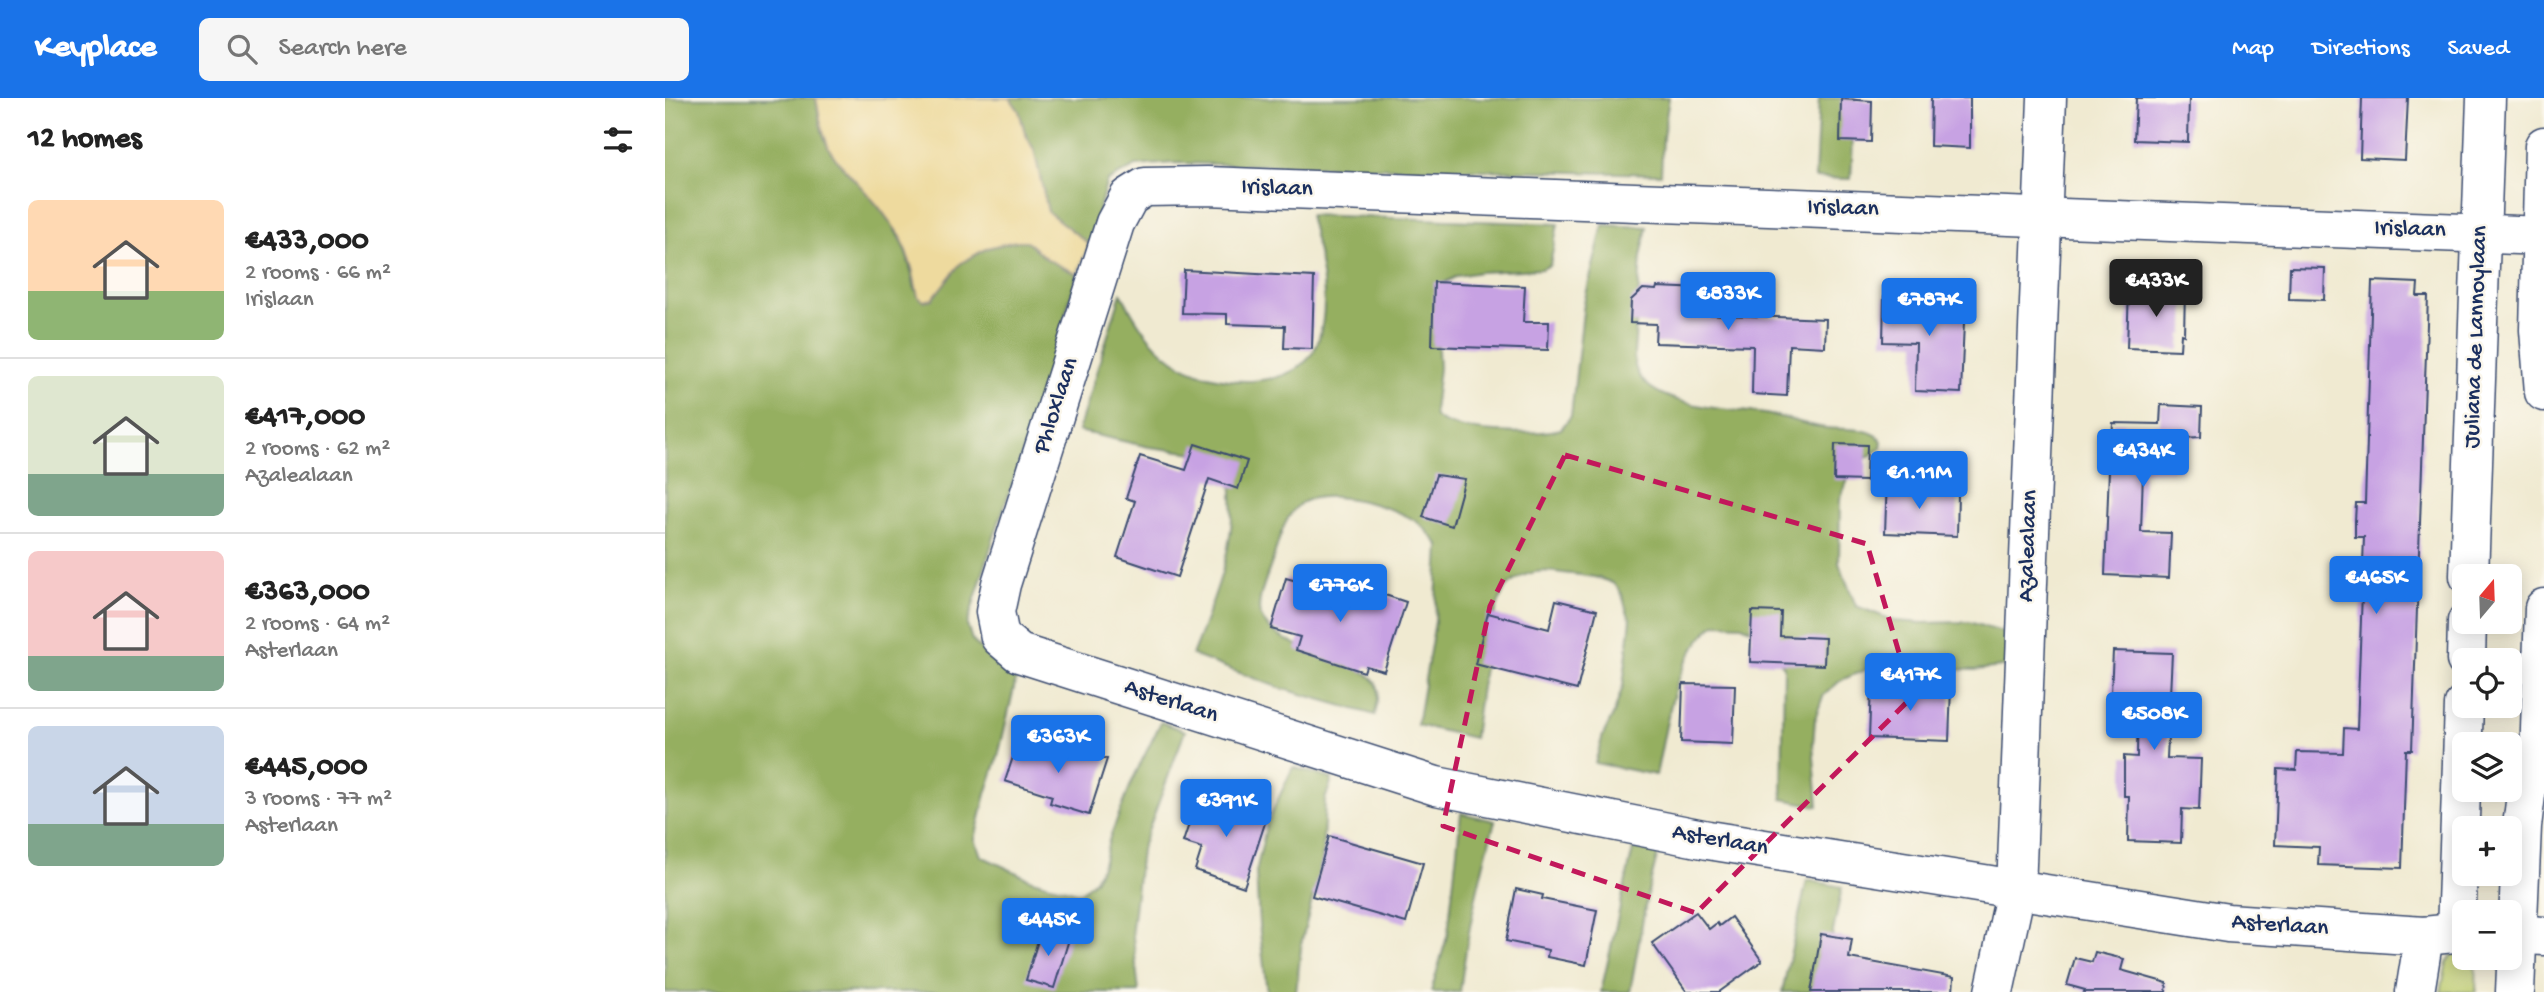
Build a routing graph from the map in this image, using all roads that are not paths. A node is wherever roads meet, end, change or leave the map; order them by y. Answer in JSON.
{"nodes":[{"id":1,"x":2047,"y":98,"type":"edge"},
{"id":2,"x":2486,"y":98,"type":"edge"},
{"id":3,"x":2544,"y":146,"type":"edge"},
{"id":4,"x":1145,"y":187,"type":"joint"},
{"id":5,"x":2042,"y":216,"type":"junction"},
{"id":6,"x":2481,"y":233,"type":"junction"},
{"id":7,"x":2543,"y":236,"type":"edge"},
{"id":8,"x":2544,"y":392,"type":"edge"},
{"id":9,"x":2469,"y":564,"type":"edge"},
{"id":10,"x":2544,"y":608,"type":"edge"},
{"id":11,"x":1000,"y":637,"type":"joint"},
{"id":12,"x":2463,"y":718,"type":"edge"},
{"id":13,"x":2542,"y":767,"type":"edge"},
{"id":14,"x":2016,"y":890,"type":"junction"},
{"id":15,"x":2448,"y":933,"type":"edge"},
{"id":16,"x":2524,"y":935,"type":"edge"},
{"id":17,"x":1994,"y":992,"type":"edge"},
{"id":18,"x":2415,"y":992,"type":"edge"},
{"id":19,"x":2515,"y":992,"type":"edge"}],
"edges":[{"from":1,"to":5,"type":"street","name":"Azalealaan"},
{"from":2,"to":6,"type":"street","name":"Juliana de Lannoylaan"},
{"from":3,"to":7,"type":"street"},
{"from":4,"to":5,"type":"street","name":"Irislaan"},
{"from":4,"to":11,"type":"street","name":"Phloxlaan"},
{"from":5,"to":6,"type":"street","name":"Irislaan"},
{"from":5,"to":14,"type":"street","name":"Azalealaan"},
{"from":6,"to":7,"type":"street","name":"Irislaan"},
{"from":6,"to":9,"type":"street","name":"Juliana de Lannoylaan"},
{"from":7,"to":8,"type":"street"},
{"from":10,"to":13,"type":"street"},
{"from":11,"to":14,"type":"street","name":"Asterlaan"},
{"from":12,"to":15,"type":"street"},
{"from":13,"to":16,"type":"street"},
{"from":14,"to":15,"type":"street","name":"Asterlaan"},
{"from":14,"to":17,"type":"street","name":"Azalealaan"},
{"from":15,"to":18,"type":"street"},
{"from":16,"to":19,"type":"street"}]}
